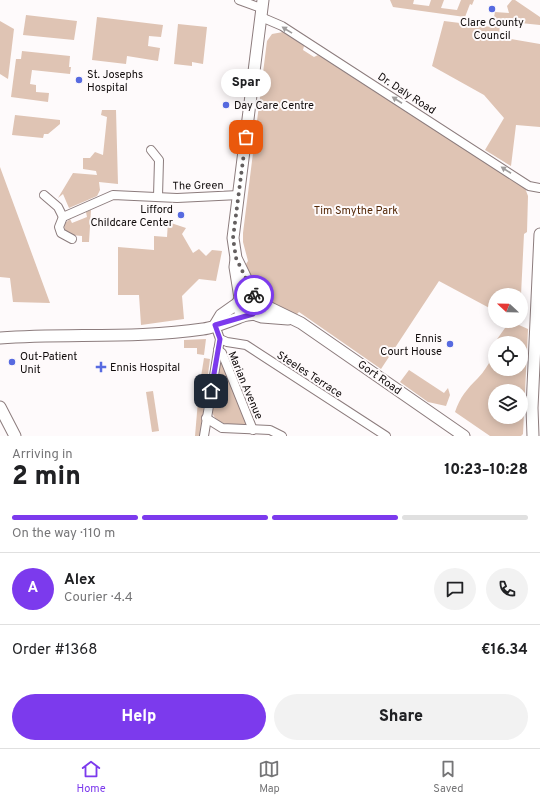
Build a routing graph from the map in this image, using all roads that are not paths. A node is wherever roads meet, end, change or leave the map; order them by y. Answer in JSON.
{"nodes":[{"id":1,"x":239,"y":0,"type":"edge"},
{"id":2,"x":262,"y":9,"type":"edge"},
{"id":3,"x":151,"y":150,"type":"dead end"},
{"id":4,"x":540,"y":188,"type":"edge"},
{"id":5,"x":44,"y":195,"type":"dead end"},
{"id":6,"x":239,"y":195,"type":"junction"},
{"id":7,"x":158,"y":196,"type":"junction"},
{"id":8,"x":63,"y":217,"type":"junction"},
{"id":9,"x":540,"y":234,"type":"edge"},
{"id":10,"x":72,"y":239,"type":"dead end"},
{"id":11,"x":236,"y":258,"type":"junction"},
{"id":12,"x":256,"y":299,"type":"junction"},
{"id":13,"x":239,"y":301,"type":"junction"},
{"id":14,"x":250,"y":315,"type":"junction"},
{"id":15,"x":295,"y":320,"type":"junction"},
{"id":16,"x":215,"y":325,"type":"junction"},
{"id":17,"x":0,"y":331,"type":"edge"},
{"id":18,"x":30,"y":336,"type":"junction"},
{"id":19,"x":0,"y":338,"type":"edge"},
{"id":20,"x":220,"y":339,"type":"junction"},
{"id":21,"x":218,"y":350,"type":"junction"},
{"id":22,"x":0,"y":407,"type":"edge"},
{"id":23,"x":206,"y":418,"type":"junction"},
{"id":24,"x":253,"y":430,"type":"junction"},
{"id":25,"x":532,"y":434,"type":"edge"},
{"id":26,"x":15,"y":436,"type":"edge"},
{"id":27,"x":204,"y":436,"type":"edge"},
{"id":28,"x":282,"y":436,"type":"edge"},
{"id":29,"x":386,"y":436,"type":"edge"},
{"id":30,"x":464,"y":436,"type":"edge"}],
"edges":[{"from":1,"to":2,"type":"street","name":"Dr. Daly Road"},
{"from":4,"to":2,"type":"street","name":"Dr. Daly Road","one_way":true},
{"from":2,"to":6,"type":"main road"},
{"from":3,"to":7,"type":"street","name":"The Green"},
{"from":5,"to":8,"type":"street"},
{"from":6,"to":7,"type":"street","name":"The Green"},
{"from":6,"to":11,"type":"main road"},
{"from":7,"to":8,"type":"street","name":"The Green"},
{"from":8,"to":10,"type":"street"},
{"from":9,"to":25,"type":"main road"},
{"from":11,"to":12,"type":"main road"},
{"from":11,"to":13,"type":"main road"},
{"from":12,"to":13,"type":"main road"},
{"from":12,"to":14,"type":"main road"},
{"from":12,"to":15,"type":"main road","name":"Gort Road"},
{"from":13,"to":14,"type":"main road"},
{"from":13,"to":16,"type":"main road"},
{"from":14,"to":15,"type":"main road","name":"Gort Road"},
{"from":14,"to":16,"type":"main road","name":"Gort Road"},
{"from":15,"to":30,"type":"main road","name":"Gort Road"},
{"from":16,"to":18,"type":"main road","name":"Gort Road"},
{"from":16,"to":20,"type":"street"},
{"from":17,"to":18,"type":"main road"},
{"from":18,"to":19,"type":"main road"},
{"from":20,"to":21,"type":"street"},
{"from":20,"to":29,"type":"street","name":"Steeles Terrace"},
{"from":21,"to":23,"type":"street"},
{"from":21,"to":24,"type":"street","name":"Marian Avenue"},
{"from":22,"to":26,"type":"main road"},
{"from":23,"to":24,"type":"street","name":"Marian Avenue"},
{"from":23,"to":27,"type":"street"},
{"from":24,"to":28,"type":"street","name":"Marian Avenue"}]}
